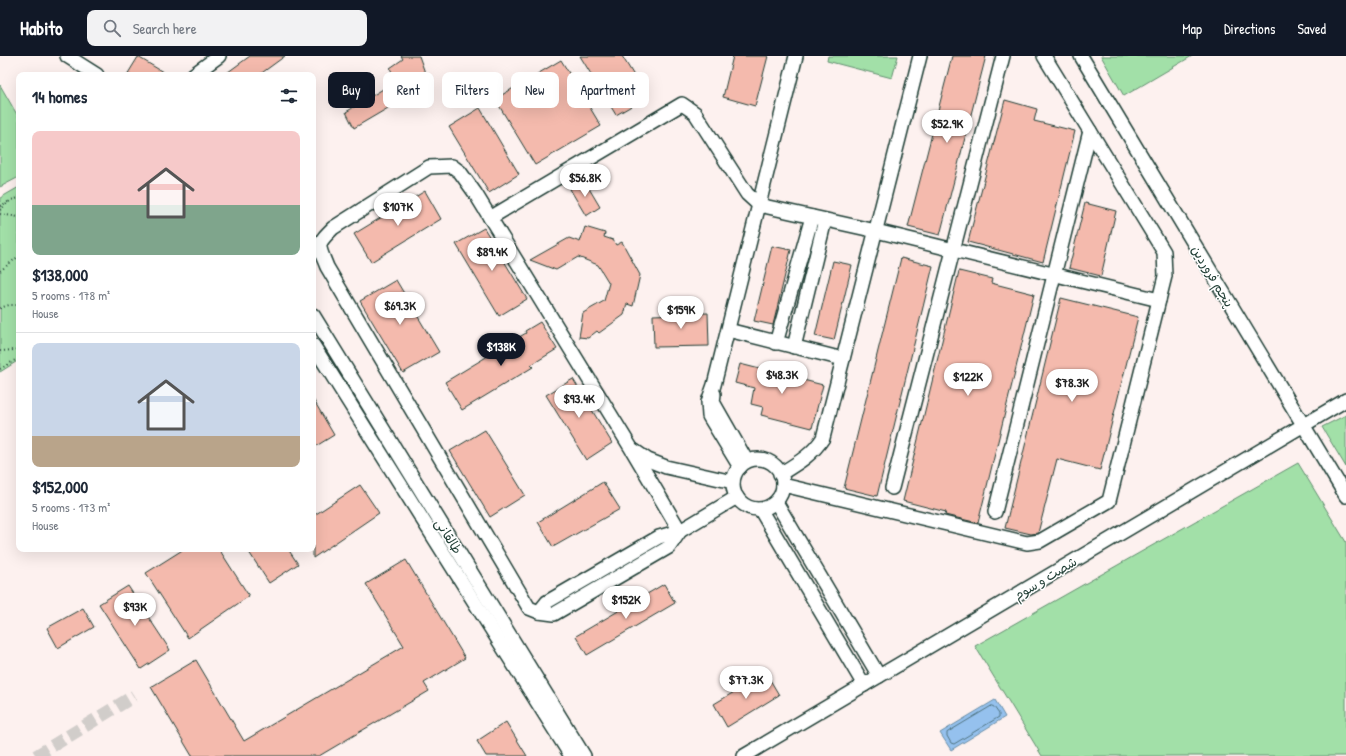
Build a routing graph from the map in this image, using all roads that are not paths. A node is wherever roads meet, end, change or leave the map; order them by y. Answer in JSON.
{"nodes":[{"id":1,"x":67,"y":56,"type":"edge"},
{"id":2,"x":219,"y":56,"type":"edge"},
{"id":3,"x":796,"y":56,"type":"edge"},
{"id":4,"x":920,"y":56,"type":"edge"},
{"id":5,"x":1003,"y":56,"type":"edge"},
{"id":6,"x":1044,"y":56,"type":"edge"},
{"id":7,"x":1081,"y":56,"type":"edge"},
{"id":8,"x":92,"y":72,"type":"edge"},
{"id":9,"x":197,"y":72,"type":"edge"},
{"id":10,"x":1090,"y":131,"type":"junction"},
{"id":11,"x":759,"y":205,"type":"junction"},
{"id":12,"x":812,"y":217,"type":"junction"},
{"id":13,"x":490,"y":218,"type":"junction"},
{"id":14,"x":825,"y":220,"type":"junction"},
{"id":15,"x":876,"y":231,"type":"junction"},
{"id":16,"x":953,"y":250,"type":"junction"},
{"id":17,"x":1054,"y":275,"type":"junction"},
{"id":18,"x":1159,"y":300,"type":"junction"},
{"id":19,"x":316,"y":320,"type":"edge"},
{"id":20,"x":728,"y":330,"type":"junction"},
{"id":21,"x":776,"y":343,"type":"junction"},
{"id":22,"x":794,"y":347,"type":"junction"},
{"id":23,"x":316,"y":350,"type":"edge"},
{"id":24,"x":843,"y":359,"type":"junction"},
{"id":25,"x":1346,"y":400,"type":"edge"},
{"id":26,"x":1303,"y":425,"type":"junction"},
{"id":27,"x":631,"y":448,"type":"junction"},
{"id":28,"x":744,"y":464,"type":"junction"},
{"id":29,"x":782,"y":479,"type":"junction"},
{"id":30,"x":733,"y":482,"type":"junction"},
{"id":31,"x":892,"y":488,"type":"dead end"},
{"id":32,"x":1346,"y":496,"type":"edge"},
{"id":33,"x":737,"y":497,"type":"junction"},
{"id":34,"x":776,"y":502,"type":"junction"},
{"id":35,"x":760,"y":509,"type":"junction"},
{"id":36,"x":995,"y":512,"type":"dead end"},
{"id":37,"x":680,"y":531,"type":"junction"},
{"id":38,"x":879,"y":676,"type":"junction"},
{"id":39,"x":864,"y":685,"type":"junction"},
{"id":40,"x":571,"y":756,"type":"edge"},
{"id":41,"x":584,"y":756,"type":"edge"},
{"id":42,"x":744,"y":756,"type":"edge"}],
"edges":[{"from":1,"to":8,"type":"street"},
{"from":2,"to":9,"type":"street"},
{"from":3,"to":11,"type":"street"},
{"from":4,"to":15,"type":"street"},
{"from":5,"to":16,"type":"street"},
{"from":6,"to":10,"type":"street"},
{"from":7,"to":26,"type":"street","name":"پنجم فروردین"},
{"from":10,"to":17,"type":"street"},
{"from":10,"to":18,"type":"street"},
{"from":11,"to":12,"type":"street"},
{"from":11,"to":13,"type":"street"},
{"from":11,"to":20,"type":"street"},
{"from":12,"to":14,"type":"street"},
{"from":12,"to":21,"type":"street"},
{"from":13,"to":27,"type":"street"},
{"from":13,"to":37,"type":"street"},
{"from":14,"to":15,"type":"street"},
{"from":14,"to":22,"type":"street"},
{"from":15,"to":16,"type":"street"},
{"from":15,"to":24,"type":"street"},
{"from":16,"to":17,"type":"street"},
{"from":16,"to":31,"type":"street"},
{"from":17,"to":18,"type":"street"},
{"from":17,"to":36,"type":"street"},
{"from":18,"to":29,"type":"street"},
{"from":19,"to":41,"type":"street","name":"طالقانی"},
{"from":20,"to":21,"type":"street"},
{"from":20,"to":28,"type":"street"},
{"from":21,"to":22,"type":"street"},
{"from":22,"to":24,"type":"street"},
{"from":23,"to":40,"type":"street","name":"طالقانی"},
{"from":24,"to":29,"type":"street"},
{"from":25,"to":26,"type":"street","name":"شصت و سوم"},
{"from":26,"to":32,"type":"street","name":"پنجم فروردین"},
{"from":26,"to":38,"type":"street","name":"شصت و سوم"},
{"from":27,"to":30,"type":"street"},
{"from":27,"to":37,"type":"street"},
{"from":28,"to":29,"type":"street"},
{"from":28,"to":30,"type":"street"},
{"from":29,"to":34,"type":"street"},
{"from":30,"to":33,"type":"street"},
{"from":33,"to":35,"type":"street"},
{"from":33,"to":37,"type":"street"},
{"from":34,"to":35,"type":"street"},
{"from":34,"to":38,"type":"street"},
{"from":35,"to":39,"type":"street"},
{"from":38,"to":39,"type":"street","name":"شصت و سوم"},
{"from":39,"to":42,"type":"street","name":"شصت و سوم"}]}
